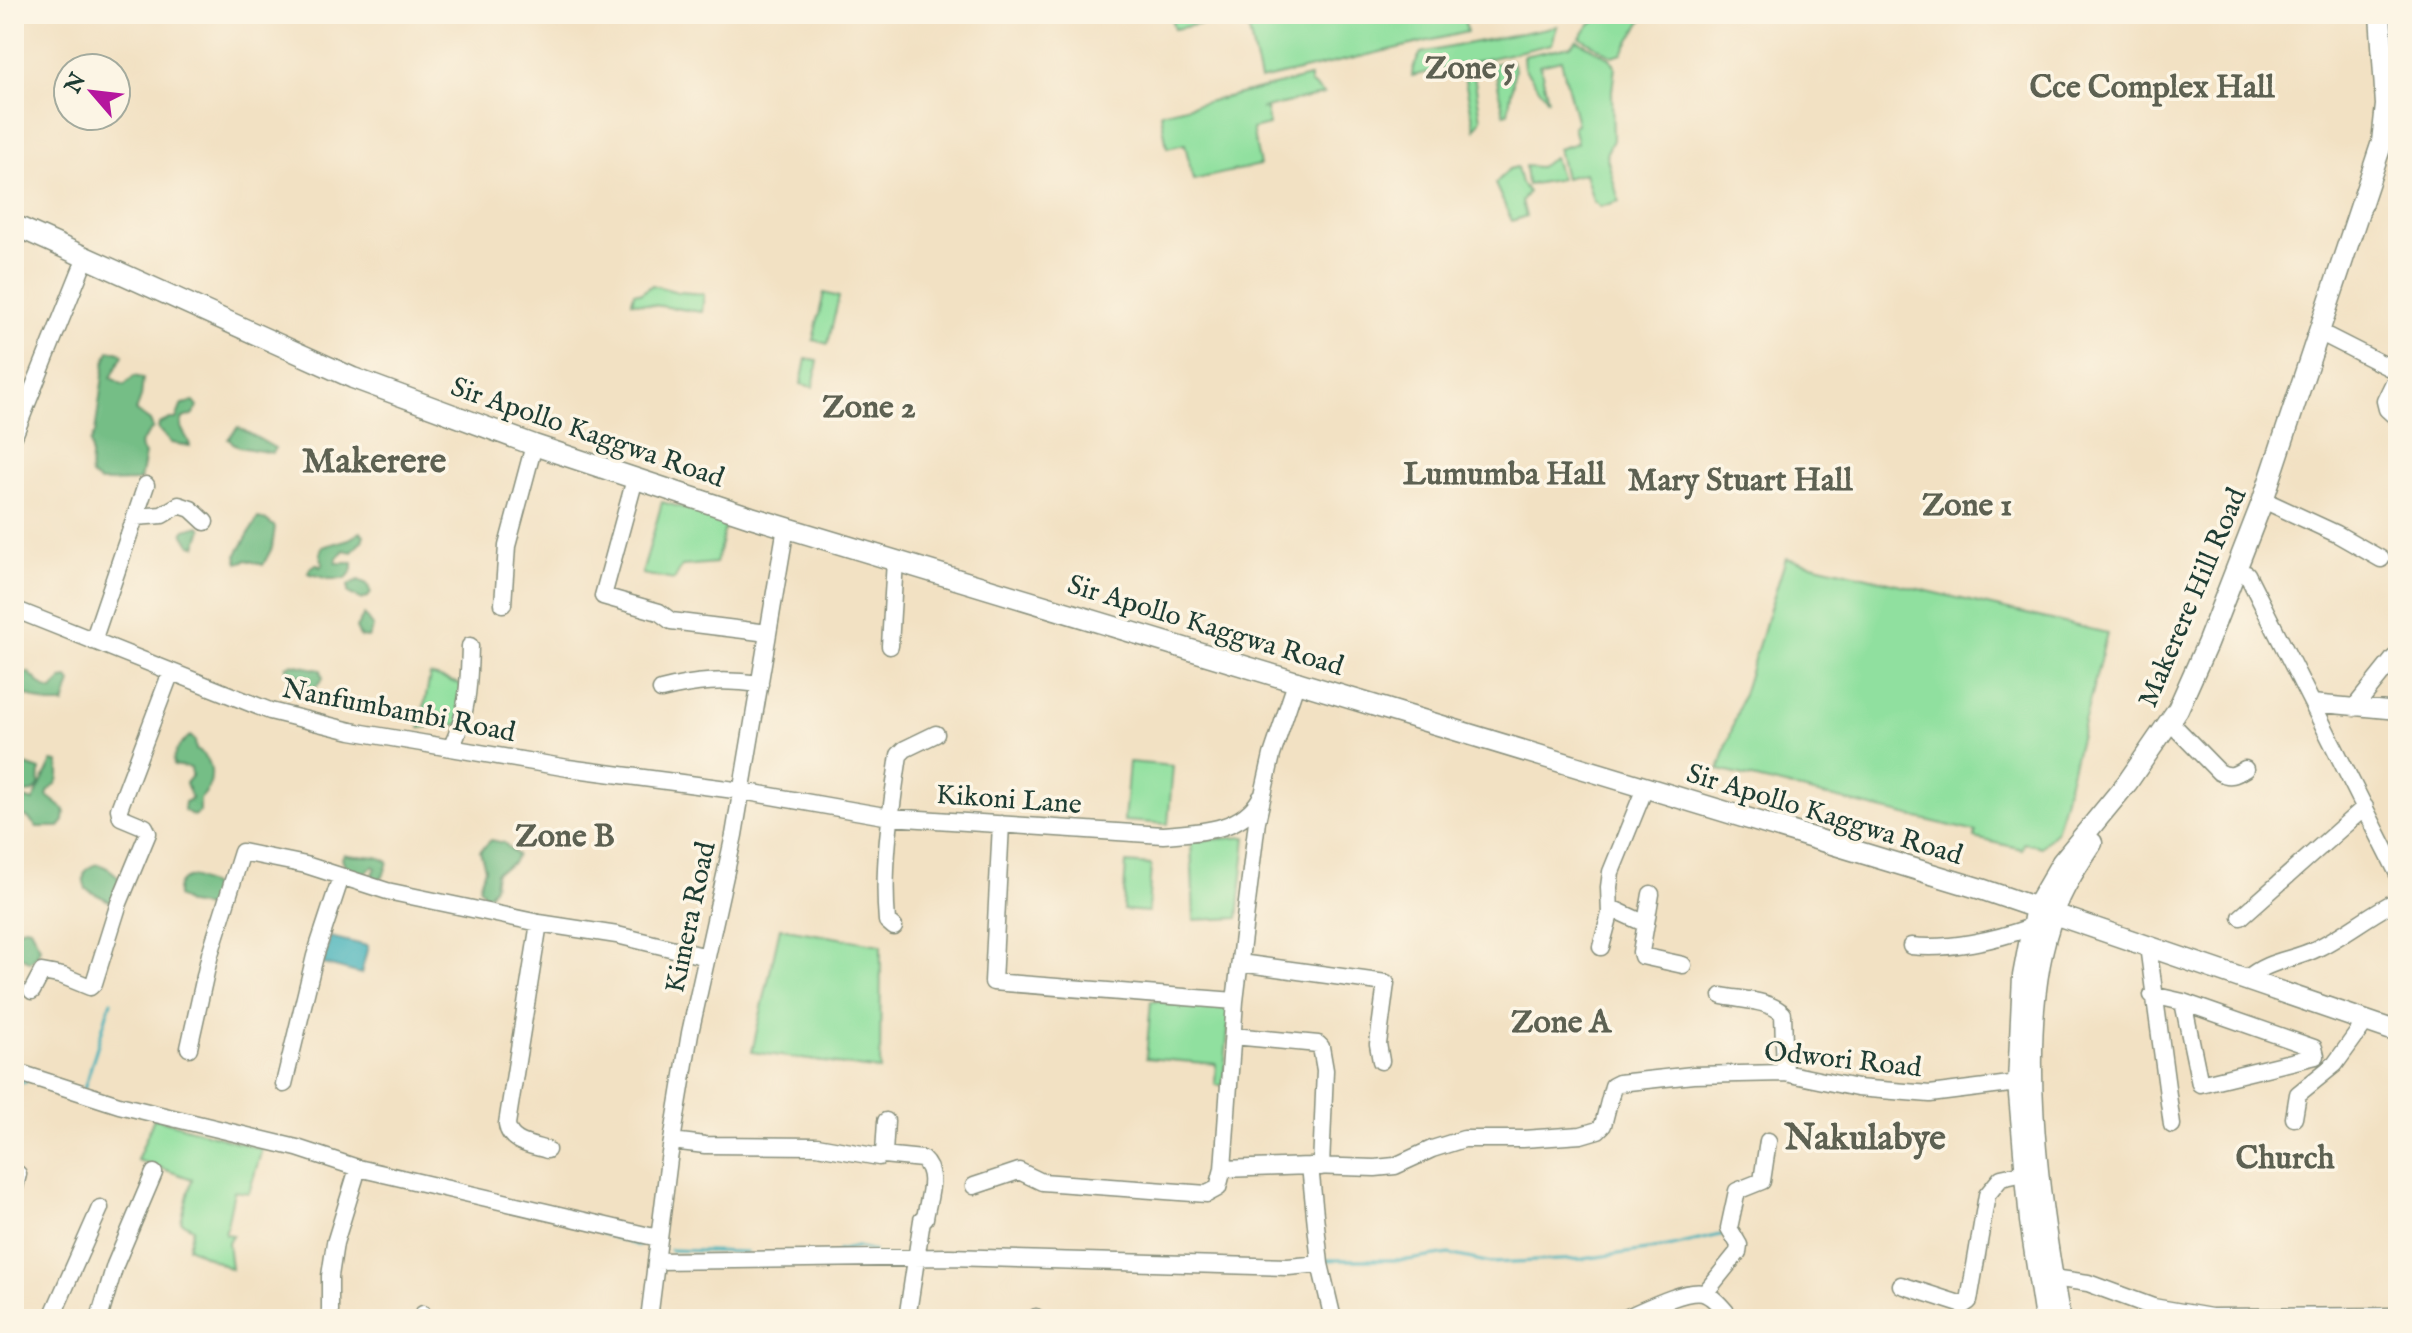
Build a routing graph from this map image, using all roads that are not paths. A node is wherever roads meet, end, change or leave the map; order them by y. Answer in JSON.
{"nodes":[{"id":1,"x":2380,"y":14,"type":"edge"},
{"id":2,"x":2389,"y":14,"type":"edge"},
{"id":3,"x":2391,"y":135,"type":"edge"},
{"id":4,"x":16,"y":229,"type":"edge"},
{"id":5,"x":86,"y":257,"type":"junction"},
{"id":6,"x":2327,"y":336,"type":"junction"},
{"id":7,"x":2398,"y":419,"type":"edge"},
{"id":8,"x":14,"y":436,"type":"edge"},
{"id":9,"x":534,"y":445,"type":"junction"},
{"id":10,"x":635,"y":479,"type":"junction"},
{"id":11,"x":146,"y":485,"type":"dead end"},
{"id":12,"x":2272,"y":504,"type":"junction"},
{"id":13,"x":135,"y":517,"type":"junction"},
{"id":14,"x":205,"y":522,"type":"dead end"},
{"id":15,"x":786,"y":527,"type":"junction"},
{"id":16,"x":2381,"y":559,"type":"dead end"},
{"id":17,"x":895,"y":560,"type":"junction"},
{"id":18,"x":2247,"y":574,"type":"junction"},
{"id":19,"x":503,"y":604,"type":"dead end"},
{"id":20,"x":14,"y":609,"type":"edge"},
{"id":21,"x":768,"y":633,"type":"junction"},
{"id":22,"x":93,"y":641,"type":"junction"},
{"id":23,"x":470,"y":646,"type":"dead end"},
{"id":24,"x":890,"y":646,"type":"dead end"},
{"id":25,"x":2394,"y":658,"type":"dead end"},
{"id":26,"x":171,"y":672,"type":"junction"},
{"id":27,"x":1297,"y":680,"type":"junction"},
{"id":28,"x":760,"y":684,"type":"junction"},
{"id":29,"x":661,"y":690,"type":"dead end"},
{"id":30,"x":2312,"y":703,"type":"junction"},
{"id":31,"x":2354,"y":708,"type":"junction"},
{"id":32,"x":2398,"y":711,"type":"edge"},
{"id":33,"x":2176,"y":728,"type":"junction"},
{"id":34,"x":936,"y":734,"type":"dead end"},
{"id":35,"x":451,"y":748,"type":"junction"},
{"id":36,"x":2245,"y":769,"type":"dead end"},
{"id":37,"x":1645,"y":788,"type":"junction"},
{"id":38,"x":742,"y":791,"type":"junction"},
{"id":39,"x":1261,"y":797,"type":"junction"},
{"id":40,"x":2365,"y":807,"type":"junction"},
{"id":41,"x":890,"y":817,"type":"junction"},
{"id":42,"x":1001,"y":824,"type":"junction"},
{"id":43,"x":2398,"y":874,"type":"edge"},
{"id":44,"x":341,"y":877,"type":"junction"},
{"id":45,"x":1651,"y":894,"type":"dead end"},
{"id":46,"x":2398,"y":900,"type":"edge"},
{"id":47,"x":1611,"y":908,"type":"junction"},
{"id":48,"x":2040,"y":916,"type":"junction"},
{"id":49,"x":2241,"y":917,"type":"dead end"},
{"id":50,"x":539,"y":923,"type":"junction"},
{"id":51,"x":1646,"y":924,"type":"junction"},
{"id":52,"x":894,"y":927,"type":"dead end"},
{"id":53,"x":1911,"y":946,"type":"dead end"},
{"id":54,"x":2148,"y":946,"type":"junction"},
{"id":55,"x":1601,"y":947,"type":"dead end"},
{"id":56,"x":707,"y":957,"type":"junction"},
{"id":57,"x":1240,"y":963,"type":"junction"},
{"id":58,"x":1683,"y":965,"type":"dead end"},
{"id":59,"x":2245,"y":980,"type":"junction"},
{"id":60,"x":32,"y":991,"type":"dead end"},
{"id":61,"x":2152,"y":995,"type":"junction"},
{"id":62,"x":1722,"y":996,"type":"dead end"},
{"id":63,"x":1235,"y":1001,"type":"junction"},
{"id":64,"x":2183,"y":1002,"type":"junction"},
{"id":65,"x":2366,"y":1021,"type":"junction"},
{"id":66,"x":2398,"y":1032,"type":"edge"},
{"id":67,"x":1233,"y":1036,"type":"junction"},
{"id":68,"x":189,"y":1048,"type":"dead end"},
{"id":69,"x":1381,"y":1061,"type":"dead end"},
{"id":70,"x":14,"y":1071,"type":"edge"},
{"id":71,"x":1785,"y":1073,"type":"junction"},
{"id":72,"x":2018,"y":1083,"type":"junction"},
{"id":73,"x":284,"y":1084,"type":"dead end"},
{"id":74,"x":2294,"y":1118,"type":"dead end"},
{"id":75,"x":886,"y":1121,"type":"dead end"},
{"id":76,"x":2172,"y":1125,"type":"dead end"},
{"id":77,"x":672,"y":1141,"type":"junction"},
{"id":78,"x":1768,"y":1141,"type":"dead end"},
{"id":79,"x":547,"y":1150,"type":"dead end"},
{"id":80,"x":883,"y":1155,"type":"junction"},
{"id":81,"x":1316,"y":1166,"type":"junction"},
{"id":82,"x":1223,"y":1169,"type":"junction"},
{"id":83,"x":154,"y":1173,"type":"dead end"},
{"id":84,"x":2024,"y":1173,"type":"junction"},
{"id":85,"x":18,"y":1174,"type":"dead end"},
{"id":86,"x":355,"y":1178,"type":"dead end"},
{"id":87,"x":974,"y":1186,"type":"dead end"},
{"id":88,"x":14,"y":1191,"type":"edge"},
{"id":89,"x":100,"y":1208,"type":"dead end"},
{"id":90,"x":658,"y":1238,"type":"junction"},
{"id":91,"x":917,"y":1259,"type":"junction"},
{"id":92,"x":656,"y":1261,"type":"junction"},
{"id":93,"x":1320,"y":1264,"type":"junction"},
{"id":94,"x":2053,"y":1278,"type":"junction"},
{"id":95,"x":1901,"y":1285,"type":"dead end"},
{"id":96,"x":1708,"y":1295,"type":"junction"},
{"id":97,"x":2398,"y":1316,"type":"edge"},
{"id":98,"x":2296,"y":1318,"type":"edge"},
{"id":99,"x":51,"y":1319,"type":"edge"},
{"id":100,"x":99,"y":1319,"type":"edge"},
{"id":101,"x":330,"y":1319,"type":"edge"},
{"id":102,"x":649,"y":1319,"type":"edge"},
{"id":103,"x":907,"y":1319,"type":"edge"},
{"id":104,"x":1333,"y":1319,"type":"edge"},
{"id":105,"x":1623,"y":1319,"type":"edge"},
{"id":106,"x":1732,"y":1319,"type":"edge"},
{"id":107,"x":2045,"y":1319,"type":"edge"},
{"id":108,"x":2060,"y":1319,"type":"edge"}],
"edges":[{"from":1,"to":3,"type":"main road","name":"Makerere Hill Road"},
{"from":2,"to":3,"type":"main road","name":"Makerere Hill Road"},
{"from":3,"to":6,"type":"main road","name":"Makerere Hill Road"},
{"from":3,"to":48,"type":"main road","name":"Makerere Hill Road"},
{"from":4,"to":5,"type":"main road","name":"Sir Apollo Kaggwa Road"},
{"from":5,"to":8,"type":"street"},
{"from":5,"to":9,"type":"main road","name":"Sir Apollo Kaggwa Road"},
{"from":6,"to":7,"type":"street"},
{"from":6,"to":12,"type":"main road","name":"Makerere Hill Road"},
{"from":9,"to":10,"type":"main road","name":"Sir Apollo Kaggwa Road"},
{"from":9,"to":19,"type":"street"},
{"from":10,"to":15,"type":"main road","name":"Sir Apollo Kaggwa Road"},
{"from":10,"to":21,"type":"street"},
{"from":11,"to":13,"type":"street"},
{"from":12,"to":16,"type":"street"},
{"from":12,"to":18,"type":"main road","name":"Makerere Hill Road"},
{"from":13,"to":14,"type":"street"},
{"from":13,"to":22,"type":"street"},
{"from":15,"to":17,"type":"main road","name":"Sir Apollo Kaggwa Road"},
{"from":15,"to":21,"type":"street","name":"Kimera Road"},
{"from":17,"to":24,"type":"street"},
{"from":17,"to":27,"type":"main road","name":"Sir Apollo Kaggwa Road"},
{"from":18,"to":30,"type":"street"},
{"from":18,"to":33,"type":"main road","name":"Makerere Hill Road"},
{"from":20,"to":22,"type":"street","name":"Nanfumbambi Road"},
{"from":21,"to":28,"type":"street","name":"Kimera Road"},
{"from":22,"to":26,"type":"street","name":"Nanfumbambi Road"},
{"from":23,"to":35,"type":"street"},
{"from":25,"to":31,"type":"street"},
{"from":26,"to":35,"type":"street","name":"Nanfumbambi Road"},
{"from":26,"to":60,"type":"street"},
{"from":27,"to":37,"type":"main road","name":"Sir Apollo Kaggwa Road"},
{"from":27,"to":39,"type":"street"},
{"from":28,"to":29,"type":"street"},
{"from":28,"to":38,"type":"street","name":"Kimera Road"},
{"from":30,"to":31,"type":"street"},
{"from":30,"to":40,"type":"street"},
{"from":31,"to":32,"type":"street"},
{"from":33,"to":36,"type":"street"},
{"from":33,"to":48,"type":"main road","name":"Makerere Hill Road"},
{"from":34,"to":41,"type":"street"},
{"from":35,"to":38,"type":"street","name":"Nanfumbambi Road"},
{"from":37,"to":47,"type":"street"},
{"from":37,"to":48,"type":"main road","name":"Sir Apollo Kaggwa Road"},
{"from":38,"to":41,"type":"street","name":"Kikoni Lane"},
{"from":38,"to":56,"type":"street","name":"Kimera Road"},
{"from":39,"to":42,"type":"street","name":"Kikoni Lane"},
{"from":39,"to":57,"type":"street"},
{"from":40,"to":43,"type":"street"},
{"from":40,"to":49,"type":"street"},
{"from":41,"to":42,"type":"street","name":"Kikoni Lane"},
{"from":41,"to":52,"type":"street"},
{"from":42,"to":63,"type":"street"},
{"from":44,"to":50,"type":"street"},
{"from":44,"to":68,"type":"street"},
{"from":44,"to":73,"type":"street"},
{"from":45,"to":51,"type":"street"},
{"from":46,"to":59,"type":"street"},
{"from":47,"to":51,"type":"street"},
{"from":47,"to":55,"type":"street"},
{"from":48,"to":53,"type":"street"},
{"from":48,"to":54,"type":"main road","name":"Sir Apollo Kaggwa Road"},
{"from":48,"to":72,"type":"main road","name":"Makerere Hill Road"},
{"from":48,"to":94,"type":"main road","name":"Makerere Hill Road"},
{"from":50,"to":56,"type":"street"},
{"from":50,"to":79,"type":"street"},
{"from":51,"to":58,"type":"street"},
{"from":54,"to":59,"type":"main road","name":"Sir Apollo Kaggwa Road"},
{"from":54,"to":61,"type":"street"},
{"from":56,"to":77,"type":"street","name":"Kimera Road"},
{"from":57,"to":63,"type":"street"},
{"from":57,"to":69,"type":"street"},
{"from":59,"to":65,"type":"main road","name":"Sir Apollo Kaggwa Road"},
{"from":61,"to":64,"type":"street"},
{"from":61,"to":76,"type":"street"},
{"from":62,"to":71,"type":"street"},
{"from":63,"to":67,"type":"street"},
{"from":64,"to":64,"type":"street"},
{"from":65,"to":66,"type":"main road","name":"Sir Apollo Kaggwa Road"},
{"from":65,"to":74,"type":"street"},
{"from":67,"to":81,"type":"street"},
{"from":67,"to":82,"type":"street"},
{"from":70,"to":90,"type":"street"},
{"from":71,"to":72,"type":"street","name":"Odwori Road"},
{"from":71,"to":81,"type":"street","name":"Odwori Road"},
{"from":72,"to":84,"type":"main road","name":"Makerere Hill Road"},
{"from":75,"to":80,"type":"street"},
{"from":77,"to":80,"type":"street"},
{"from":77,"to":90,"type":"street","name":"Kimera Road"},
{"from":78,"to":96,"type":"street"},
{"from":80,"to":91,"type":"street"},
{"from":81,"to":82,"type":"street","name":"Odwori Road"},
{"from":81,"to":93,"type":"street"},
{"from":82,"to":87,"type":"street"},
{"from":83,"to":100,"type":"street"},
{"from":84,"to":95,"type":"street"},
{"from":84,"to":107,"type":"main road","name":"Makerere Hill Road"},
{"from":85,"to":88,"type":"street"},
{"from":86,"to":101,"type":"street"},
{"from":89,"to":99,"type":"street"},
{"from":90,"to":92,"type":"street","name":"Kimera Road"},
{"from":91,"to":92,"type":"street"},
{"from":91,"to":93,"type":"street"},
{"from":91,"to":103,"type":"street"},
{"from":92,"to":102,"type":"street","name":"Kimera Road"},
{"from":93,"to":104,"type":"street"},
{"from":94,"to":98,"type":"street"},
{"from":94,"to":108,"type":"main road","name":"Makerere Hill Road"},
{"from":96,"to":105,"type":"street"},
{"from":96,"to":106,"type":"street"},
{"from":97,"to":98,"type":"street"}]}
